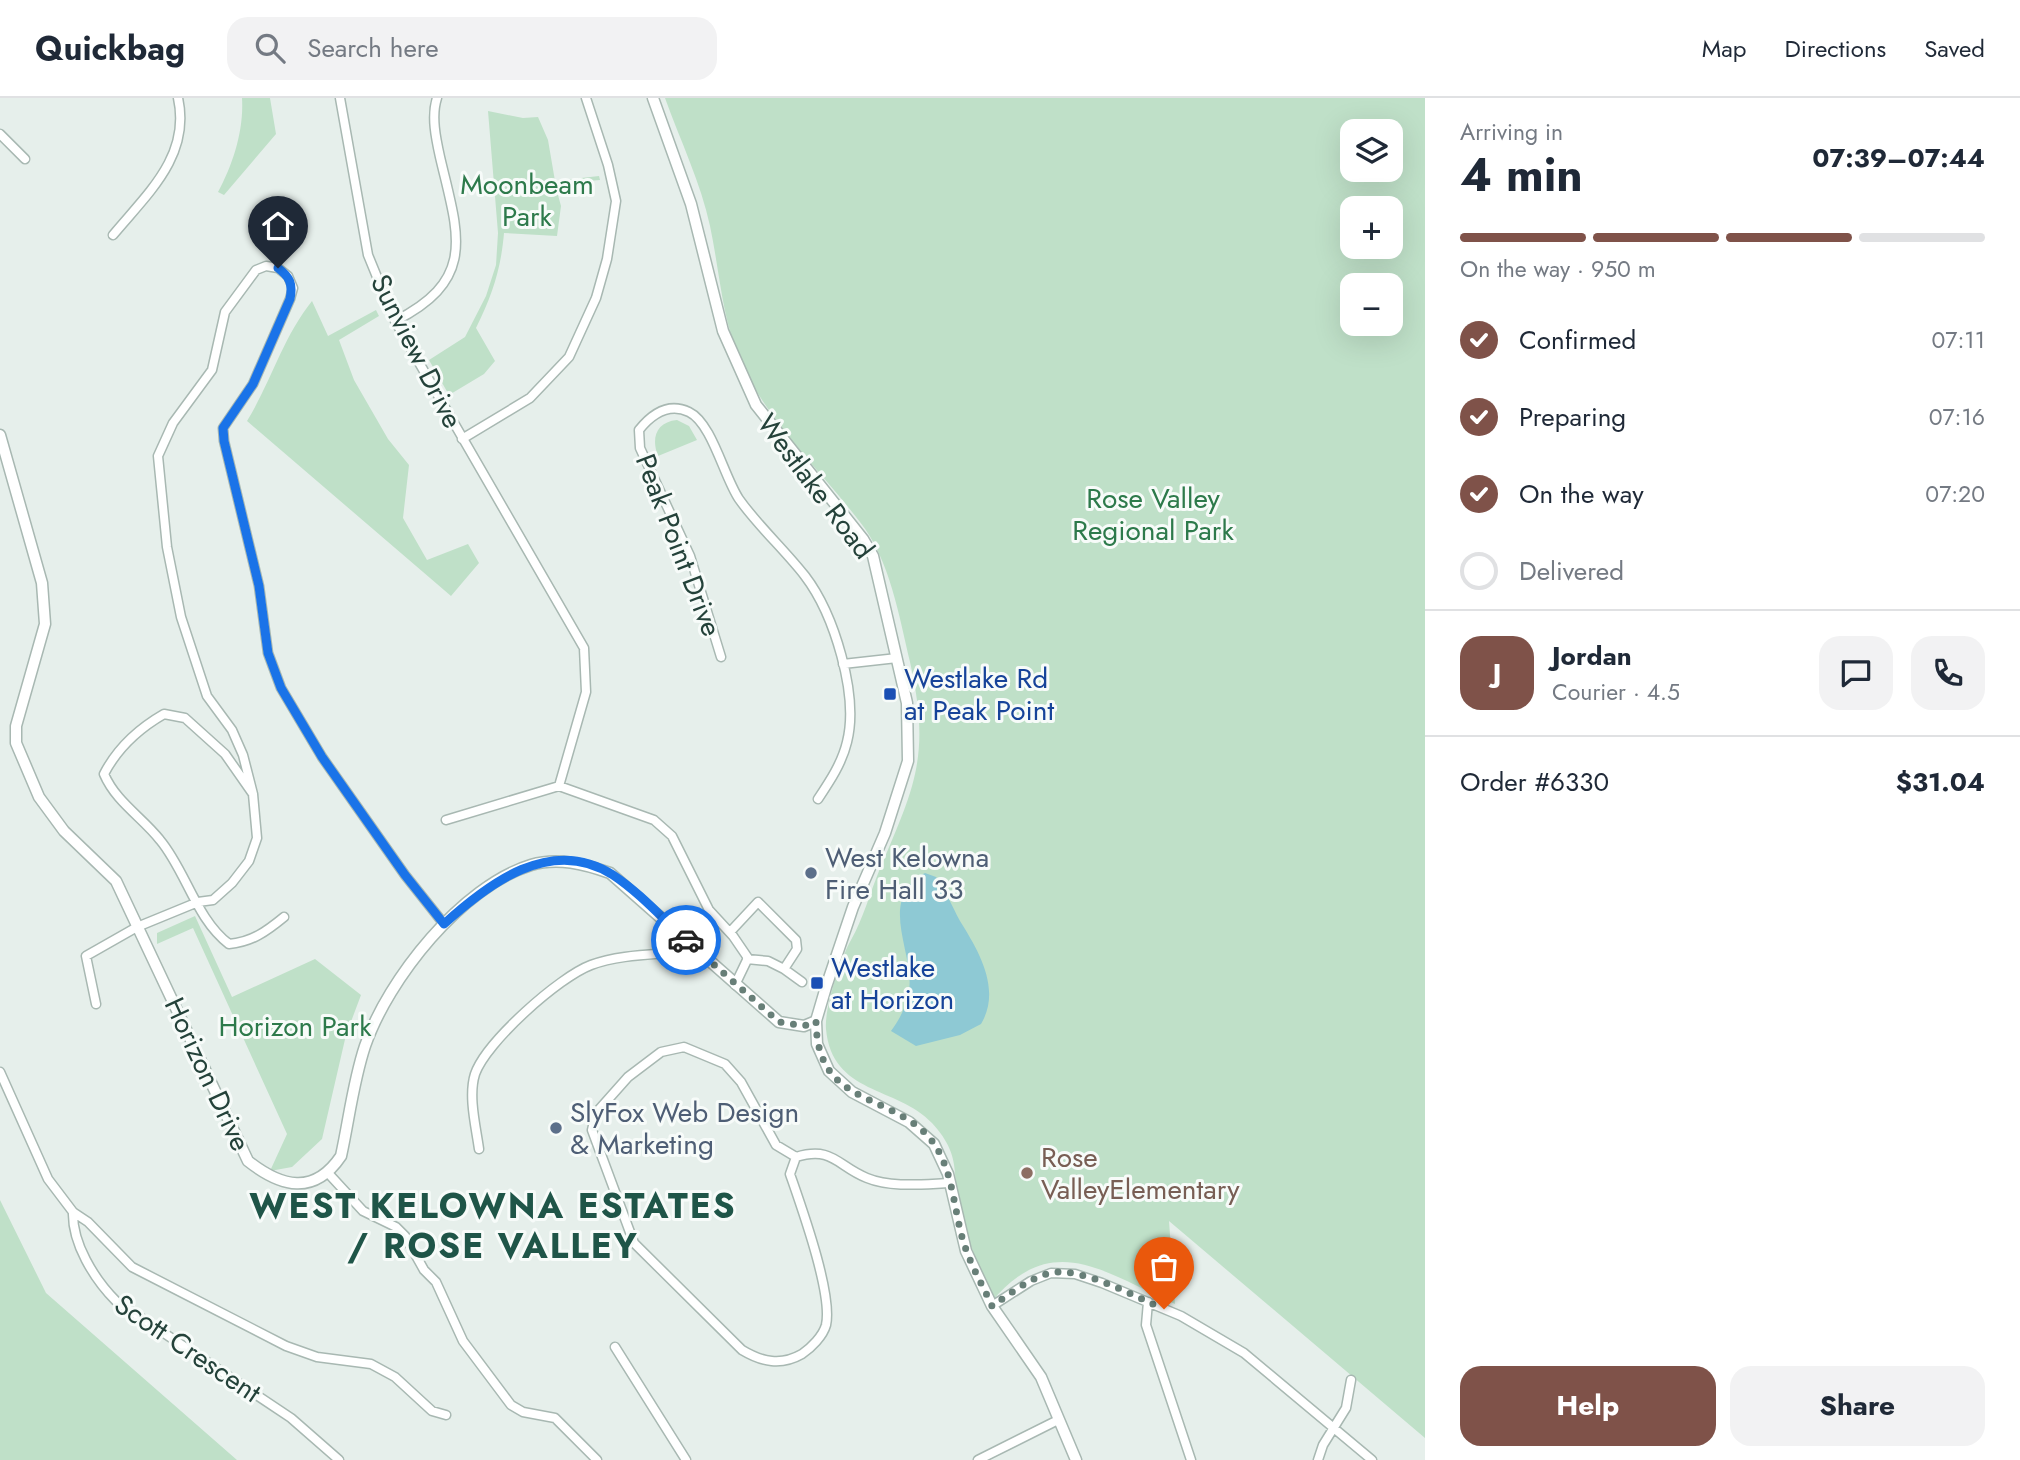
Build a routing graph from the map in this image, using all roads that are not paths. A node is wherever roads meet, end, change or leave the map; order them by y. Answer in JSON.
{"nodes":[{"id":1,"x":178,"y":98,"type":"edge"},
{"id":2,"x":340,"y":98,"type":"edge"},
{"id":3,"x":437,"y":98,"type":"edge"},
{"id":4,"x":586,"y":98,"type":"edge"},
{"id":5,"x":653,"y":98,"type":"edge"},
{"id":6,"x":0,"y":134,"type":"edge"},
{"id":7,"x":25,"y":159,"type":"dead end"},
{"id":8,"x":113,"y":235,"type":"dead end"},
{"id":9,"x":395,"y":321,"type":"junction"},
{"id":10,"x":0,"y":435,"type":"edge"},
{"id":11,"x":463,"y":439,"type":"junction"},
{"id":12,"x":722,"y":657,"type":"dead end"},
{"id":13,"x":897,"y":658,"type":"junction"},
{"id":14,"x":843,"y":664,"type":"junction"},
{"id":15,"x":559,"y":786,"type":"junction"},
{"id":16,"x":254,"y":793,"type":"junction"},
{"id":17,"x":818,"y":799,"type":"dead end"},
{"id":18,"x":446,"y":820,"type":"dead end"},
{"id":19,"x":198,"y":902,"type":"junction"},
{"id":20,"x":284,"y":917,"type":"dead end"},
{"id":21,"x":444,"y":924,"type":"junction"},
{"id":22,"x":137,"y":927,"type":"junction"},
{"id":23,"x":730,"y":932,"type":"junction"},
{"id":24,"x":697,"y":950,"type":"junction"},
{"id":25,"x":747,"y":959,"type":"junction"},
{"id":26,"x":784,"y":969,"type":"junction"},
{"id":27,"x":802,"y":982,"type":"dead end"},
{"id":28,"x":735,"y":985,"type":"junction"},
{"id":29,"x":96,"y":1004,"type":"dead end"},
{"id":30,"x":816,"y":1021,"type":"junction"},
{"id":31,"x":0,"y":1072,"type":"edge"},
{"id":32,"x":479,"y":1149,"type":"dead end"},
{"id":33,"x":796,"y":1157,"type":"junction"},
{"id":34,"x":328,"y":1173,"type":"junction"},
{"id":35,"x":950,"y":1183,"type":"junction"},
{"id":36,"x":73,"y":1212,"type":"junction"},
{"id":37,"x":1147,"y":1302,"type":"junction"},
{"id":38,"x":992,"y":1306,"type":"junction"},
{"id":39,"x":615,"y":1347,"type":"dead end"},
{"id":40,"x":1351,"y":1380,"type":"dead end"},
{"id":41,"x":446,"y":1415,"type":"dead end"},
{"id":42,"x":1058,"y":1420,"type":"junction"},
{"id":43,"x":1334,"y":1429,"type":"junction"},
{"id":44,"x":339,"y":1460,"type":"edge"},
{"id":45,"x":597,"y":1460,"type":"edge"},
{"id":46,"x":686,"y":1460,"type":"edge"},
{"id":47,"x":978,"y":1460,"type":"edge"},
{"id":48,"x":1076,"y":1460,"type":"edge"},
{"id":49,"x":1191,"y":1460,"type":"edge"},
{"id":50,"x":1318,"y":1460,"type":"edge"},
{"id":51,"x":1372,"y":1460,"type":"edge"}],
"edges":[{"from":1,"to":8,"type":"street"},
{"from":2,"to":9,"type":"street","name":"Sunview Drive"},
{"from":3,"to":9,"type":"street"},
{"from":4,"to":11,"type":"street","name":"Sunview Drive"},
{"from":5,"to":13,"type":"street","name":"Westlake Road"},
{"from":6,"to":7,"type":"street"},
{"from":9,"to":11,"type":"street","name":"Sunview Drive"},
{"from":10,"to":22,"type":"street","name":"Horizon Drive"},
{"from":11,"to":15,"type":"street","name":"Sunview Drive"},
{"from":12,"to":14,"type":"street","name":"Peak Point Drive"},
{"from":13,"to":14,"type":"street"},
{"from":13,"to":30,"type":"street","name":"Westlake Road"},
{"from":14,"to":17,"type":"street","name":"Peak Point Drive"},
{"from":15,"to":18,"type":"street"},
{"from":15,"to":23,"type":"street"},
{"from":16,"to":19,"type":"street"},
{"from":16,"to":19,"type":"street"},
{"from":16,"to":21,"type":"street"},
{"from":19,"to":20,"type":"street"},
{"from":19,"to":22,"type":"street"},
{"from":21,"to":24,"type":"street"},
{"from":21,"to":34,"type":"street"},
{"from":22,"to":29,"type":"street"},
{"from":22,"to":34,"type":"street","name":"Horizon Drive"},
{"from":23,"to":25,"type":"street"},
{"from":23,"to":26,"type":"street"},
{"from":24,"to":28,"type":"street"},
{"from":24,"to":32,"type":"street"},
{"from":25,"to":26,"type":"street"},
{"from":25,"to":28,"type":"street"},
{"from":26,"to":27,"type":"street"},
{"from":28,"to":30,"type":"street"},
{"from":30,"to":35,"type":"street","name":"Westlake Road"},
{"from":31,"to":36,"type":"street"},
{"from":33,"to":33,"type":"street"},
{"from":33,"to":35,"type":"street"},
{"from":34,"to":45,"type":"street"},
{"from":35,"to":38,"type":"street","name":"Westlake Road"},
{"from":36,"to":41,"type":"street"},
{"from":36,"to":44,"type":"street","name":"Scott Crescent"},
{"from":37,"to":38,"type":"street"},
{"from":37,"to":43,"type":"street"},
{"from":37,"to":49,"type":"street"},
{"from":38,"to":42,"type":"street","name":"Westlake Road"},
{"from":39,"to":46,"type":"street"},
{"from":40,"to":43,"type":"street"},
{"from":42,"to":47,"type":"street"},
{"from":42,"to":48,"type":"street","name":"Westlake Road"},
{"from":43,"to":50,"type":"street"},
{"from":43,"to":51,"type":"street"}]}
